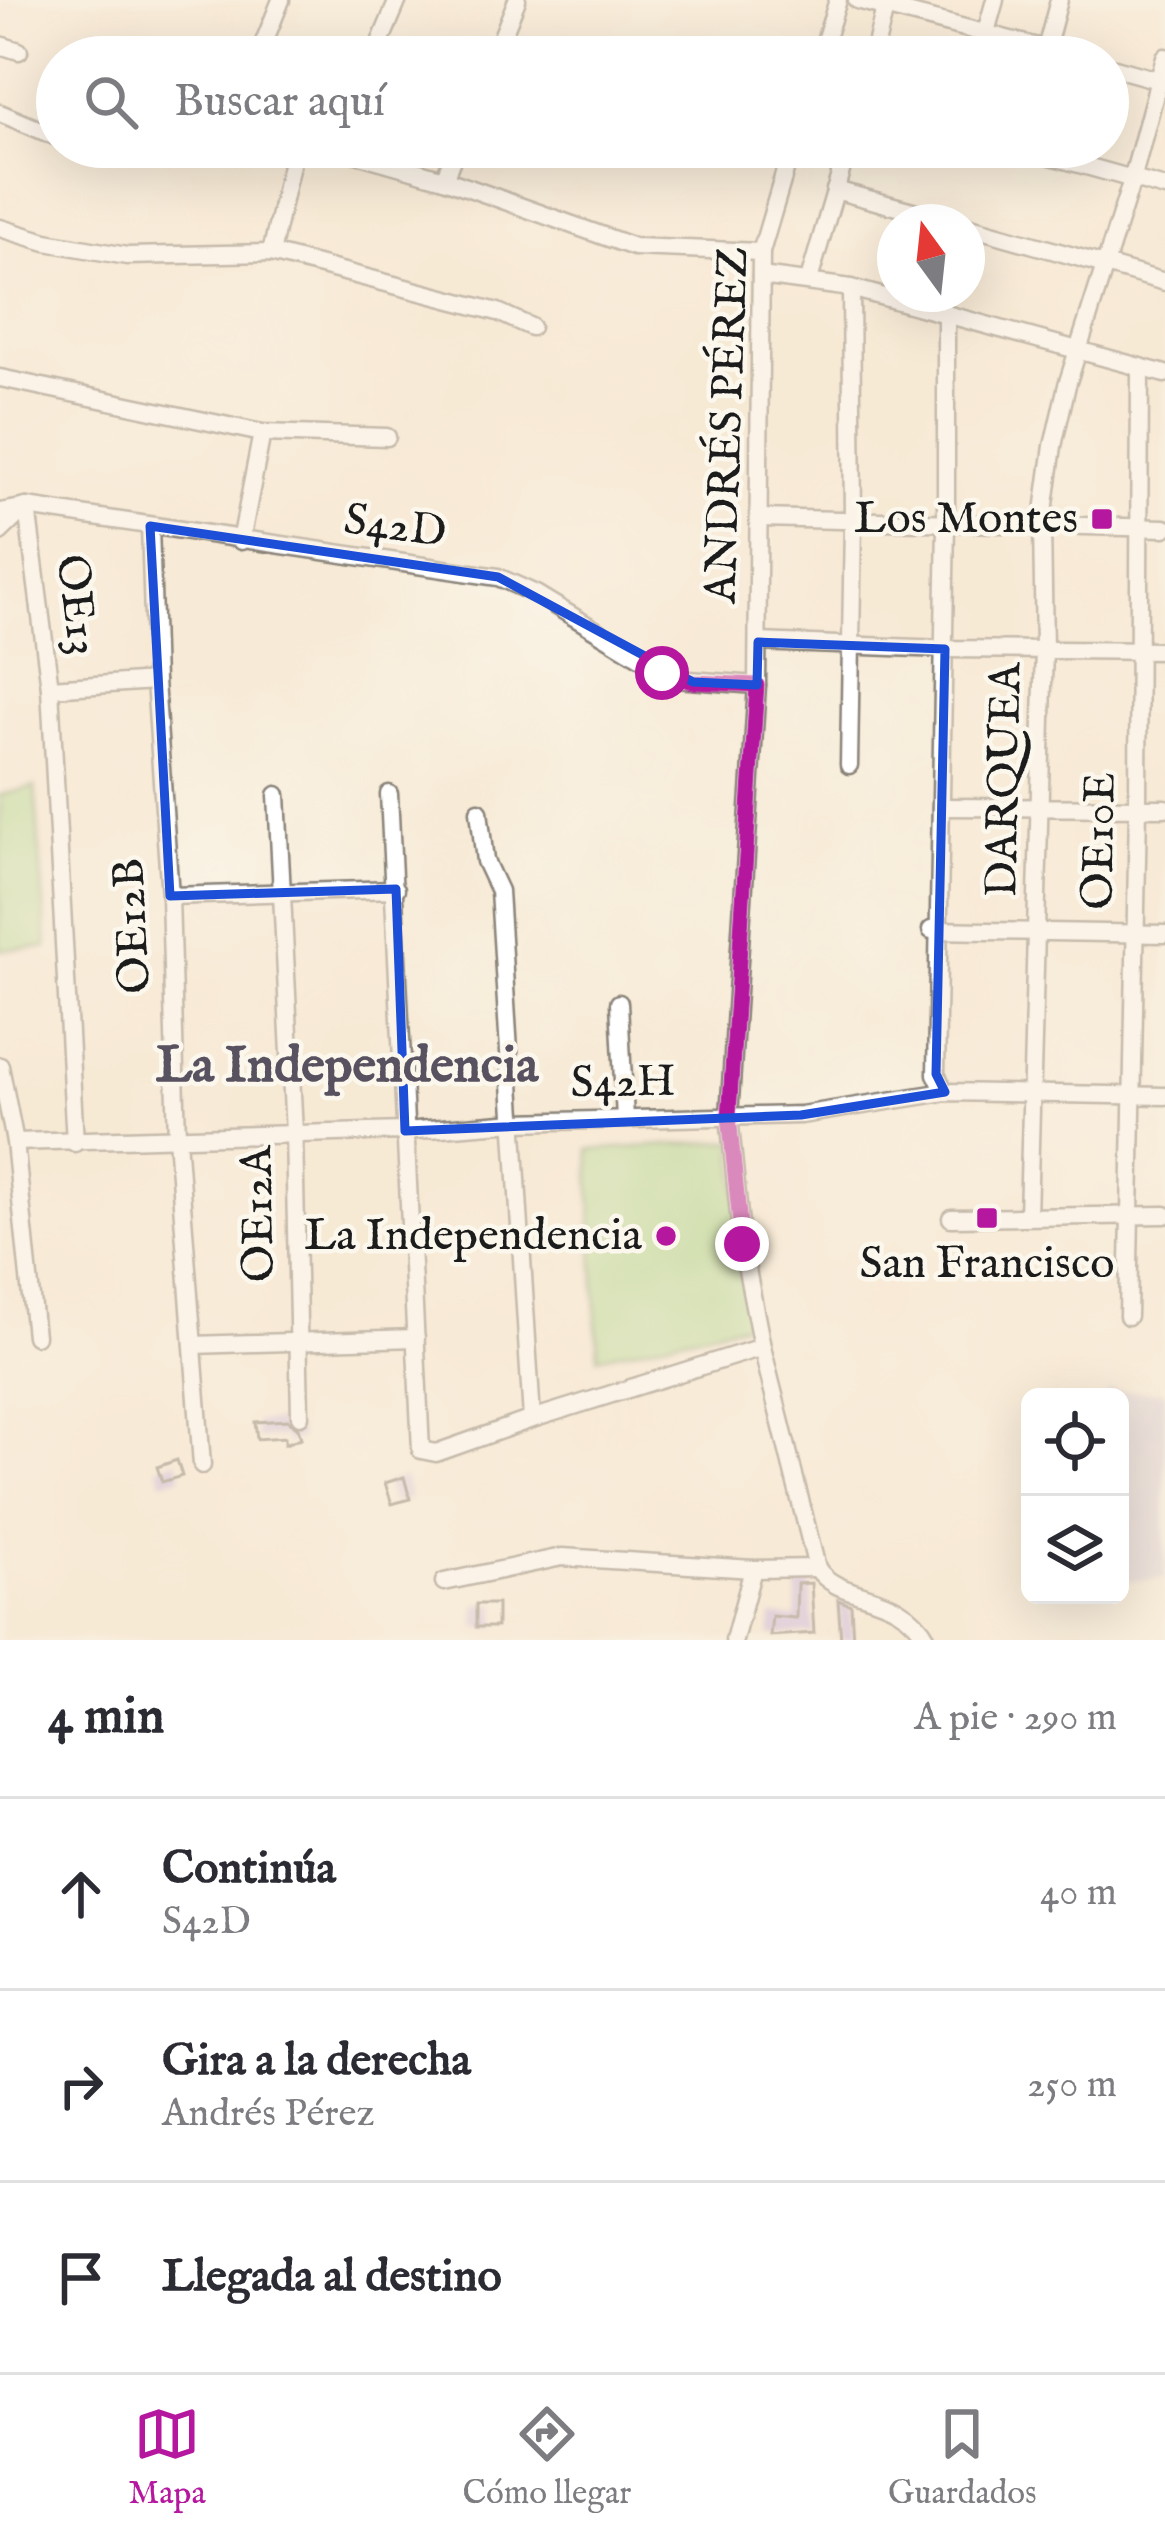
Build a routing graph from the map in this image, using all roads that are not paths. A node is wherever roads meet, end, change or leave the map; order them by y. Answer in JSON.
{"nodes":[{"id":1,"x":281,"y":0,"type":"edge"},
{"id":2,"x":398,"y":0,"type":"edge"},
{"id":3,"x":517,"y":0,"type":"edge"},
{"id":4,"x":838,"y":0,"type":"edge"},
{"id":5,"x":857,"y":0,"type":"edge"},
{"id":6,"x":995,"y":0,"type":"edge"},
{"id":7,"x":1060,"y":0,"type":"edge"},
{"id":8,"x":886,"y":4,"type":"edge"},
{"id":9,"x":985,"y":35,"type":"junction"},
{"id":10,"x":266,"y":36,"type":"edge"},
{"id":11,"x":383,"y":36,"type":"edge"},
{"id":12,"x":502,"y":36,"type":"edge"},
{"id":13,"x":827,"y":36,"type":"edge"},
{"id":14,"x":878,"y":36,"type":"edge"},
{"id":15,"x":989,"y":36,"type":"edge"},
{"id":16,"x":1050,"y":36,"type":"edge"},
{"id":17,"x":0,"y":45,"type":"edge"},
{"id":18,"x":19,"y":51,"type":"dead end"},
{"id":19,"x":1165,"y":57,"type":"edge"},
{"id":20,"x":1129,"y":72,"type":"edge"},
{"id":21,"x":1162,"y":81,"type":"edge"},
{"id":22,"x":0,"y":113,"type":"edge"},
{"id":23,"x":36,"y":128,"type":"edge"},
{"id":24,"x":290,"y":168,"type":"edge"},
{"id":25,"x":407,"y":168,"type":"edge"},
{"id":26,"x":449,"y":168,"type":"edge"},
{"id":27,"x":786,"y":168,"type":"edge"},
{"id":28,"x":842,"y":168,"type":"edge"},
{"id":29,"x":1091,"y":168,"type":"edge"},
{"id":30,"x":444,"y":179,"type":"junction"},
{"id":31,"x":1132,"y":180,"type":"junction"},
{"id":32,"x":1165,"y":188,"type":"edge"},
{"id":33,"x":835,"y":190,"type":"junction"},
{"id":34,"x":879,"y":204,"type":"edge"},
{"id":35,"x":0,"y":228,"type":"edge"},
{"id":36,"x":985,"y":231,"type":"edge"},
{"id":37,"x":761,"y":252,"type":"junction"},
{"id":38,"x":271,"y":253,"type":"junction"},
{"id":39,"x":1105,"y":265,"type":"junction"},
{"id":40,"x":761,"y":276,"type":"junction"},
{"id":41,"x":809,"y":280,"type":"junction"},
{"id":42,"x":1165,"y":282,"type":"edge"},
{"id":43,"x":851,"y":287,"type":"junction"},
{"id":44,"x":877,"y":292,"type":"edge"},
{"id":45,"x":946,"y":313,"type":"joint"},
{"id":46,"x":531,"y":327,"type":"dead end"},
{"id":47,"x":1078,"y":349,"type":"junction"},
{"id":48,"x":1140,"y":367,"type":"junction"},
{"id":49,"x":1165,"y":374,"type":"edge"},
{"id":50,"x":0,"y":378,"type":"edge"},
{"id":51,"x":262,"y":433,"type":"junction"},
{"id":52,"x":386,"y":437,"type":"dead end"},
{"id":53,"x":27,"y":507,"type":"junction"},
{"id":54,"x":0,"y":512,"type":"edge"},
{"id":55,"x":760,"y":518,"type":"junction"},
{"id":56,"x":854,"y":521,"type":"junction"},
{"id":57,"x":946,"y":523,"type":"junction"},
{"id":58,"x":149,"y":526,"type":"junction"},
{"id":59,"x":1042,"y":526,"type":"junction"},
{"id":60,"x":1165,"y":528,"type":"edge"},
{"id":61,"x":1141,"y":529,"type":"junction"},
{"id":62,"x":0,"y":532,"type":"edge"},
{"id":63,"x":241,"y":541,"type":"junction"},
{"id":64,"x":758,"y":642,"type":"junction"},
{"id":65,"x":851,"y":647,"type":"junction"},
{"id":66,"x":1044,"y":648,"type":"junction"},
{"id":67,"x":945,"y":649,"type":"junction"},
{"id":68,"x":1139,"y":651,"type":"junction"},
{"id":69,"x":1165,"y":651,"type":"edge"},
{"id":70,"x":155,"y":681,"type":"junction"},
{"id":71,"x":757,"y":685,"type":"junction"},
{"id":72,"x":50,"y":688,"type":"junction"},
{"id":73,"x":849,"y":765,"type":"dead end"},
{"id":74,"x":389,"y":794,"type":"dead end"},
{"id":75,"x":278,"y":795,"type":"dead end"},
{"id":76,"x":941,"y":807,"type":"junction"},
{"id":77,"x":1039,"y":808,"type":"junction"},
{"id":78,"x":1138,"y":808,"type":"junction"},
{"id":79,"x":1165,"y":808,"type":"edge"},
{"id":80,"x":479,"y":811,"type":"dead end"},
{"id":81,"x":396,"y":889,"type":"junction"},
{"id":82,"x":283,"y":893,"type":"junction"},
{"id":83,"x":170,"y":896,"type":"junction"},
{"id":84,"x":935,"y":930,"type":"junction"},
{"id":85,"x":1038,"y":932,"type":"junction"},
{"id":86,"x":1134,"y":933,"type":"junction"},
{"id":87,"x":1165,"y":934,"type":"edge"},
{"id":88,"x":620,"y":1003,"type":"dead end"},
{"id":89,"x":0,"y":1066,"type":"edge"},
{"id":90,"x":945,"y":1092,"type":"junction"},
{"id":91,"x":1034,"y":1092,"type":"junction"},
{"id":92,"x":1133,"y":1096,"type":"junction"},
{"id":93,"x":1165,"y":1096,"type":"edge"},
{"id":94,"x":729,"y":1116,"type":"junction"},
{"id":95,"x":626,"y":1119,"type":"junction"},
{"id":96,"x":515,"y":1122,"type":"junction"},
{"id":97,"x":405,"y":1131,"type":"junction"},
{"id":98,"x":294,"y":1133,"type":"junction"},
{"id":99,"x":177,"y":1138,"type":"junction"},
{"id":100,"x":15,"y":1142,"type":"junction"},
{"id":101,"x":75,"y":1143,"type":"junction"},
{"id":102,"x":1131,"y":1215,"type":"junction"},
{"id":103,"x":1028,"y":1216,"type":"junction"},
{"id":104,"x":1165,"y":1216,"type":"edge"},
{"id":105,"x":952,"y":1217,"type":"dead end"},
{"id":106,"x":1129,"y":1316,"type":"dead end"},
{"id":107,"x":34,"y":1336,"type":"dead end"},
{"id":108,"x":416,"y":1338,"type":"junction"},
{"id":109,"x":297,"y":1340,"type":"junction"},
{"id":110,"x":193,"y":1345,"type":"junction"},
{"id":111,"x":762,"y":1347,"type":"junction"},
{"id":112,"x":300,"y":1416,"type":"dead end"},
{"id":113,"x":532,"y":1419,"type":"junction"},
{"id":114,"x":202,"y":1465,"type":"dead end"},
{"id":115,"x":817,"y":1568,"type":"junction"},
{"id":116,"x":753,"y":1569,"type":"junction"},
{"id":117,"x":445,"y":1582,"type":"dead end"},
{"id":118,"x":734,"y":1640,"type":"edge"},
{"id":119,"x":928,"y":1640,"type":"edge"}],
"edges":[{"from":1,"to":10,"type":"street"},
{"from":2,"to":11,"type":"street"},
{"from":3,"to":12,"type":"street"},
{"from":4,"to":13,"type":"street"},
{"from":5,"to":8,"type":"street"},
{"from":6,"to":9,"type":"street"},
{"from":7,"to":16,"type":"street"},
{"from":8,"to":9,"type":"street"},
{"from":8,"to":14,"type":"street"},
{"from":9,"to":15,"type":"street"},
{"from":17,"to":18,"type":"street"},
{"from":19,"to":21,"type":"street","name":"DARQUEA"},
{"from":20,"to":21,"type":"street"},
{"from":21,"to":31,"type":"street","name":"DARQUEA"},
{"from":22,"to":23,"type":"street"},
{"from":24,"to":38,"type":"street"},
{"from":25,"to":30,"type":"street"},
{"from":26,"to":30,"type":"street"},
{"from":27,"to":37,"type":"street","name":"ANDRÉS PÉREZ"},
{"from":28,"to":33,"type":"street"},
{"from":29,"to":31,"type":"street"},
{"from":30,"to":37,"type":"street"},
{"from":31,"to":32,"type":"street"},
{"from":31,"to":39,"type":"street","name":"DARQUEA"},
{"from":33,"to":34,"type":"street"},
{"from":33,"to":41,"type":"street"},
{"from":35,"to":38,"type":"street"},
{"from":36,"to":39,"type":"street"},
{"from":37,"to":40,"type":"street","name":"ANDRÉS PÉREZ"},
{"from":38,"to":46,"type":"street"},
{"from":39,"to":42,"type":"street"},
{"from":39,"to":47,"type":"street","name":"DARQUEA"},
{"from":40,"to":41,"type":"street"},
{"from":40,"to":55,"type":"street","name":"ANDRÉS PÉREZ"},
{"from":41,"to":43,"type":"street"},
{"from":43,"to":44,"type":"street"},
{"from":43,"to":56,"type":"street"},
{"from":45,"to":47,"type":"street"},
{"from":45,"to":57,"type":"street"},
{"from":47,"to":48,"type":"street"},
{"from":47,"to":59,"type":"street","name":"DARQUEA"},
{"from":48,"to":49,"type":"street"},
{"from":48,"to":61,"type":"street","name":"OE10E"},
{"from":50,"to":51,"type":"street"},
{"from":51,"to":52,"type":"street"},
{"from":51,"to":63,"type":"street"},
{"from":53,"to":54,"type":"street","name":"S42D"},
{"from":53,"to":58,"type":"street","name":"S42D"},
{"from":53,"to":62,"type":"street"},
{"from":53,"to":72,"type":"street","name":"OE13"},
{"from":55,"to":56,"type":"street"},
{"from":55,"to":64,"type":"street","name":"ANDRÉS PÉREZ"},
{"from":56,"to":57,"type":"street"},
{"from":56,"to":65,"type":"street"},
{"from":57,"to":59,"type":"street"},
{"from":57,"to":67,"type":"street"},
{"from":58,"to":63,"type":"street","name":"S42D"},
{"from":58,"to":70,"type":"street","name":"OE12B"},
{"from":59,"to":61,"type":"street"},
{"from":59,"to":66,"type":"street","name":"DARQUEA"},
{"from":60,"to":61,"type":"street"},
{"from":61,"to":68,"type":"street","name":"OE10E"},
{"from":63,"to":71,"type":"street","name":"S42D"},
{"from":64,"to":65,"type":"street"},
{"from":64,"to":71,"type":"street","name":"ANDRÉS PÉREZ"},
{"from":65,"to":67,"type":"street"},
{"from":65,"to":73,"type":"street"},
{"from":66,"to":67,"type":"street"},
{"from":66,"to":68,"type":"street"},
{"from":66,"to":77,"type":"street","name":"DARQUEA"},
{"from":67,"to":76,"type":"street"},
{"from":68,"to":69,"type":"street"},
{"from":68,"to":78,"type":"street","name":"OE10E"},
{"from":70,"to":72,"type":"street"},
{"from":70,"to":83,"type":"street","name":"OE12B"},
{"from":71,"to":94,"type":"street","name":"ANDRÉS PÉREZ"},
{"from":72,"to":101,"type":"street","name":"OE13"},
{"from":74,"to":81,"type":"street"},
{"from":75,"to":82,"type":"street","name":"OE12A"},
{"from":76,"to":77,"type":"street"},
{"from":76,"to":84,"type":"street"},
{"from":77,"to":78,"type":"street"},
{"from":77,"to":85,"type":"street","name":"DARQUEA"},
{"from":78,"to":79,"type":"street"},
{"from":78,"to":86,"type":"street","name":"OE10E"},
{"from":80,"to":96,"type":"street"},
{"from":81,"to":82,"type":"street"},
{"from":81,"to":97,"type":"street"},
{"from":82,"to":83,"type":"street"},
{"from":82,"to":98,"type":"street","name":"OE12A"},
{"from":83,"to":99,"type":"street","name":"OE12B"},
{"from":84,"to":85,"type":"street"},
{"from":84,"to":90,"type":"street"},
{"from":85,"to":86,"type":"street"},
{"from":85,"to":91,"type":"street","name":"DARQUEA"},
{"from":86,"to":87,"type":"street"},
{"from":86,"to":92,"type":"street","name":"OE10E"},
{"from":88,"to":95,"type":"street"},
{"from":89,"to":100,"type":"street"},
{"from":90,"to":91,"type":"street","name":"S42H"},
{"from":90,"to":94,"type":"street","name":"S42H"},
{"from":91,"to":92,"type":"street","name":"S42H"},
{"from":91,"to":103,"type":"street","name":"DARQUEA"},
{"from":92,"to":93,"type":"street","name":"S42H"},
{"from":92,"to":102,"type":"street","name":"OE10E"},
{"from":94,"to":95,"type":"street","name":"S42H"},
{"from":94,"to":111,"type":"street","name":"ANDRÉS PÉREZ"},
{"from":95,"to":96,"type":"street","name":"S42H"},
{"from":96,"to":97,"type":"street","name":"S42H"},
{"from":96,"to":113,"type":"street"},
{"from":97,"to":98,"type":"street","name":"S42H"},
{"from":97,"to":108,"type":"street"},
{"from":98,"to":99,"type":"street","name":"S42H"},
{"from":98,"to":109,"type":"street","name":"OE12A"},
{"from":99,"to":101,"type":"street","name":"S42H"},
{"from":99,"to":110,"type":"street","name":"OE12B"},
{"from":100,"to":101,"type":"street","name":"S42H"},
{"from":100,"to":107,"type":"street"},
{"from":102,"to":103,"type":"street"},
{"from":102,"to":104,"type":"street"},
{"from":102,"to":106,"type":"street","name":"OE10E"},
{"from":103,"to":105,"type":"street"},
{"from":108,"to":109,"type":"street"},
{"from":108,"to":113,"type":"street"},
{"from":109,"to":110,"type":"street"},
{"from":109,"to":112,"type":"street","name":"OE12A"},
{"from":110,"to":114,"type":"street","name":"OE12B"},
{"from":111,"to":113,"type":"street"},
{"from":111,"to":115,"type":"street","name":"ANDRÉS PÉREZ"},
{"from":115,"to":116,"type":"street"},
{"from":115,"to":119,"type":"street"},
{"from":116,"to":117,"type":"street"},
{"from":116,"to":118,"type":"street"}]}
